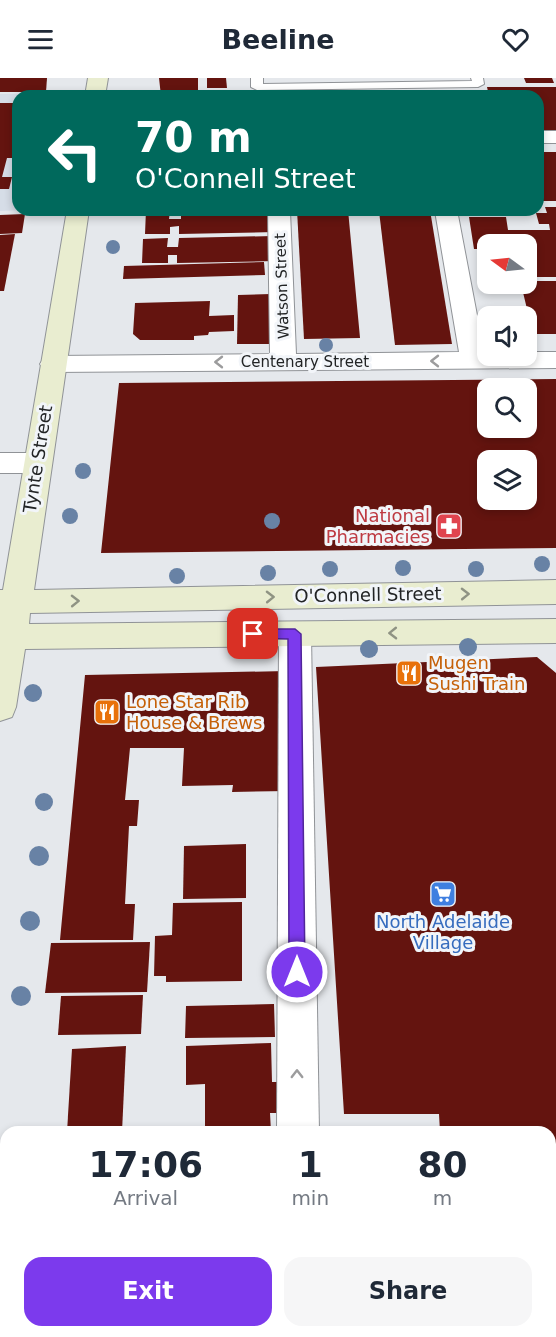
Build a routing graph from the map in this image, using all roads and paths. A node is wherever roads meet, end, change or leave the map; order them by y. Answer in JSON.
{"nodes":[{"id":1,"x":257,"y":78,"type":"edge"},
{"id":2,"x":477,"y":78,"type":"edge"},
{"id":3,"x":77,"y":216,"type":"edge"},
{"id":4,"x":279,"y":216,"type":"edge"},
{"id":5,"x":447,"y":216,"type":"edge"},
{"id":6,"x":556,"y":360,"type":"edge"},
{"id":7,"x":473,"y":361,"type":"junction"},
{"id":8,"x":283,"y":362,"type":"junction"},
{"id":9,"x":53,"y":364,"type":"junction"},
{"id":10,"x":0,"y":463,"type":"edge"},
{"id":11,"x":38,"y":463,"type":"junction"},
{"id":12,"x":556,"y":592,"type":"edge"},
{"id":13,"x":8,"y":602,"type":"edge"},
{"id":14,"x":556,"y":631,"type":"edge"},
{"id":15,"x":295,"y":634,"type":"junction"},
{"id":16,"x":5,"y":637,"type":"edge"},
{"id":17,"x":0,"y":707,"type":"edge"},
{"id":18,"x":298,"y":1126,"type":"edge"}],
"edges":[{"from":1,"to":2,"type":"lane"},
{"from":3,"to":9,"type":"main road","name":"Tynte Street"},
{"from":4,"to":8,"type":"street","name":"Watson Street"},
{"from":5,"to":7,"type":"street"},
{"from":6,"to":7,"type":"street","name":"Centenary Street"},
{"from":7,"to":8,"type":"street","name":"Centenary Street","one_way":true},
{"from":8,"to":9,"type":"street","name":"Centenary Street","one_way":true},
{"from":9,"to":11,"type":"main road","name":"Tynte Street"},
{"from":10,"to":11,"type":"street"},
{"from":11,"to":13,"type":"main road","name":"Tynte Street"},
{"from":13,"to":12,"type":"main road","name":"O'Connell Street","one_way":true},
{"from":13,"to":16,"type":"main road","name":"Tynte Street"},
{"from":14,"to":15,"type":"main road","name":"O'Connell Street","one_way":true},
{"from":15,"to":16,"type":"main road","name":"O'Connell Street"},
{"from":18,"to":15,"type":"street","one_way":true},
{"from":16,"to":17,"type":"main road","name":"Tynte Street"}]}
